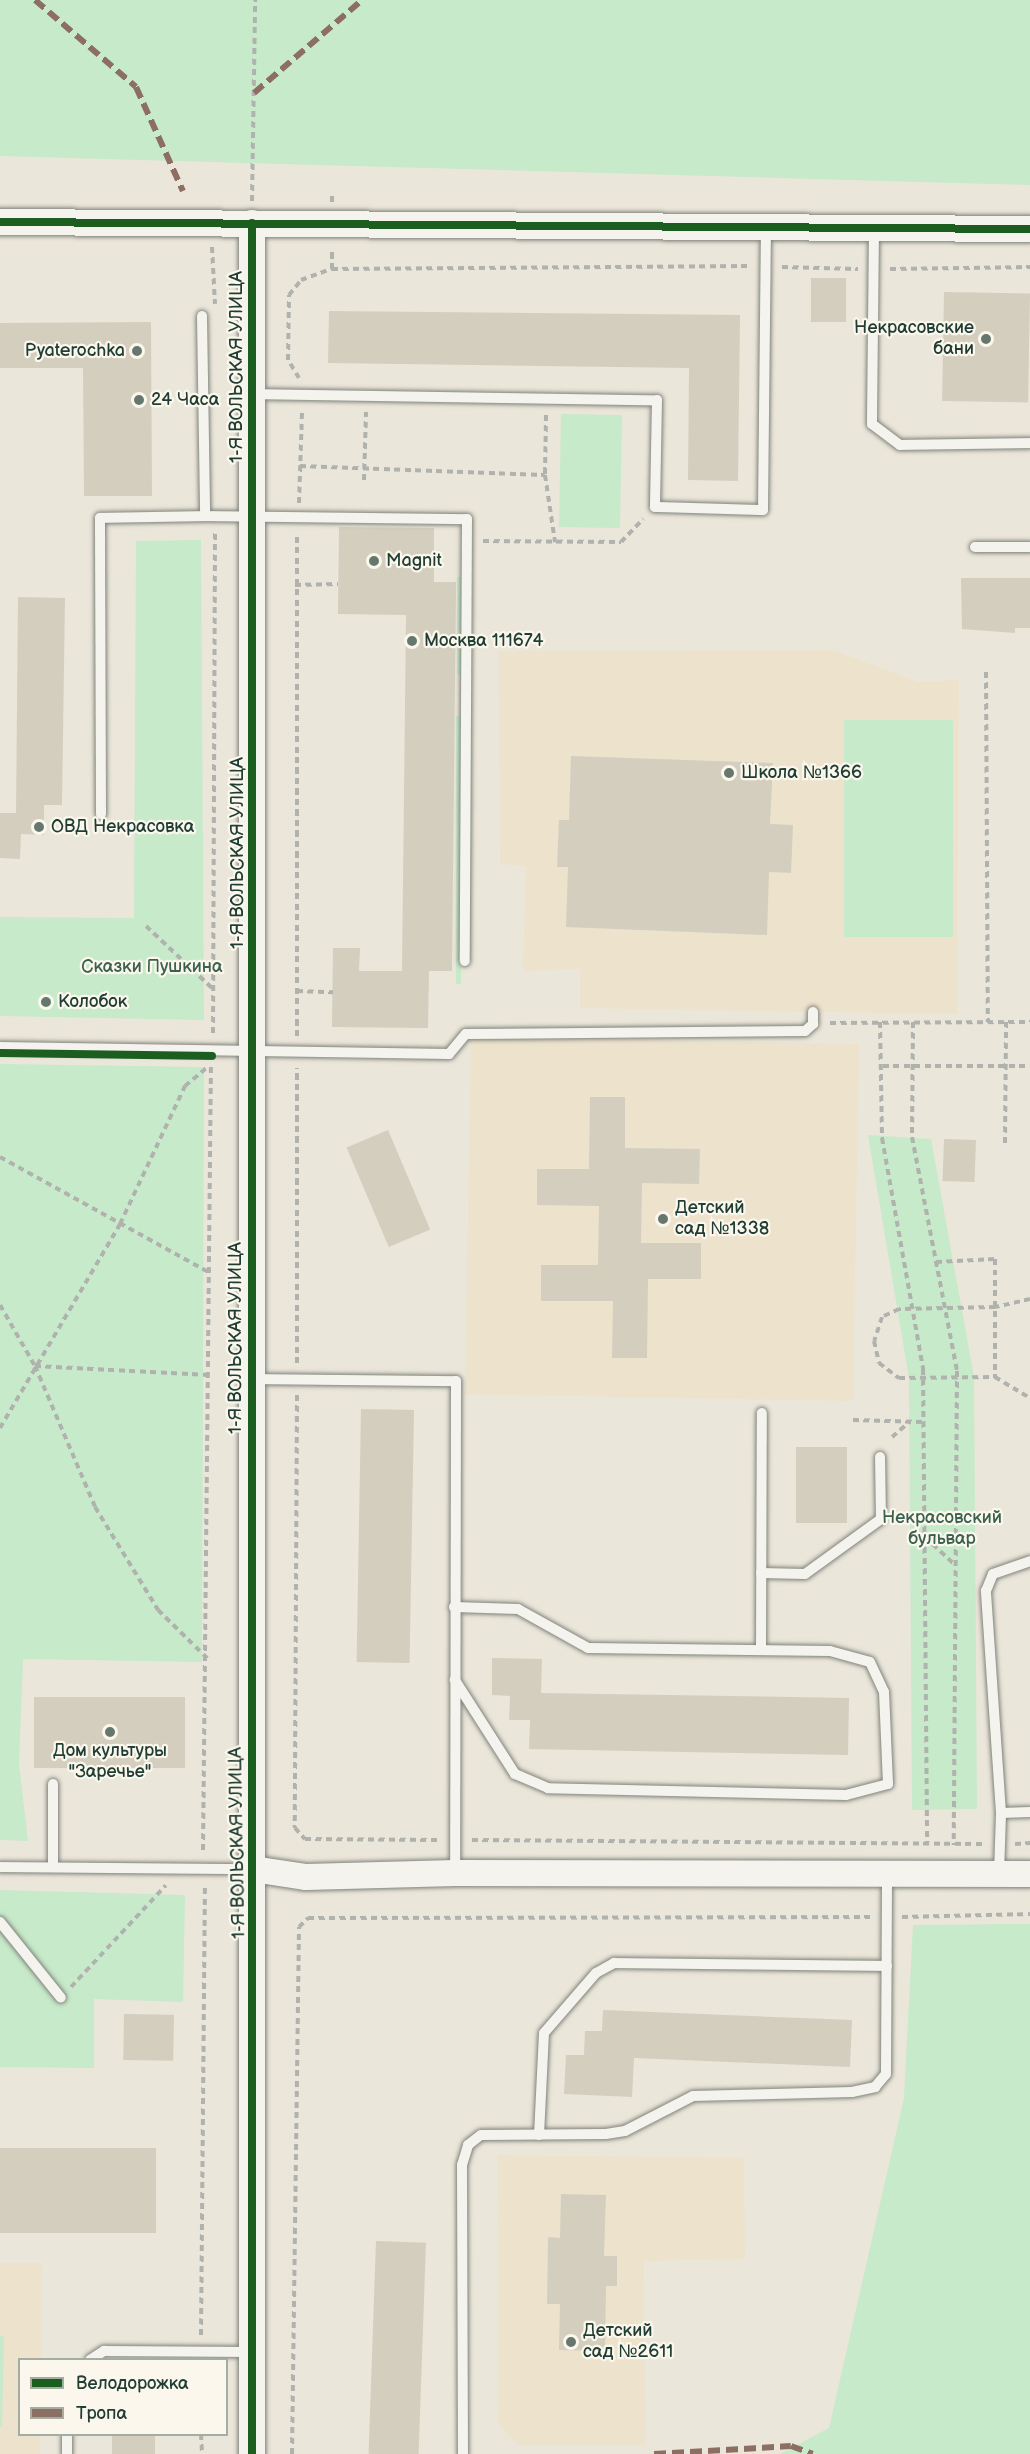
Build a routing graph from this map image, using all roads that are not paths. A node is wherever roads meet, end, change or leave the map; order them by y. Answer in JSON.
{"nodes":[{"id":1,"x":0,"y":222,"type":"edge"},
{"id":2,"x":252,"y":223,"type":"junction"},
{"id":3,"x":766,"y":228,"type":"junction"},
{"id":4,"x":874,"y":229,"type":"junction"},
{"id":5,"x":1030,"y":229,"type":"edge"},
{"id":6,"x":202,"y":316,"type":"dead end"},
{"id":7,"x":253,"y":394,"type":"junction"},
{"id":8,"x":1030,"y":443,"type":"edge"},
{"id":9,"x":252,"y":516,"type":"junction"},
{"id":10,"x":210,"y":517,"type":"junction"},
{"id":11,"x":975,"y":547,"type":"dead end"},
{"id":12,"x":1030,"y":547,"type":"edge"},
{"id":13,"x":101,"y":814,"type":"dead end"},
{"id":14,"x":465,"y":961,"type":"dead end"},
{"id":15,"x":813,"y":1012,"type":"dead end"},
{"id":16,"x":0,"y":1047,"type":"edge"},
{"id":17,"x":253,"y":1050,"type":"junction"},
{"id":18,"x":251,"y":1379,"type":"junction"},
{"id":19,"x":762,"y":1413,"type":"dead end"},
{"id":20,"x":880,"y":1458,"type":"dead end"},
{"id":21,"x":1030,"y":1561,"type":"edge"},
{"id":22,"x":761,"y":1573,"type":"junction"},
{"id":23,"x":454,"y":1606,"type":"junction"},
{"id":24,"x":761,"y":1650,"type":"junction"},
{"id":25,"x":455,"y":1680,"type":"junction"},
{"id":26,"x":53,"y":1784,"type":"dead end"},
{"id":27,"x":1030,"y":1812,"type":"edge"},
{"id":28,"x":1001,"y":1813,"type":"junction"},
{"id":29,"x":0,"y":1867,"type":"edge"},
{"id":30,"x":53,"y":1867,"type":"junction"},
{"id":31,"x":253,"y":1869,"type":"junction"},
{"id":32,"x":455,"y":1873,"type":"junction"},
{"id":33,"x":886,"y":1874,"type":"junction"},
{"id":34,"x":999,"y":1874,"type":"junction"},
{"id":35,"x":1030,"y":1874,"type":"edge"},
{"id":36,"x":0,"y":1922,"type":"edge"},
{"id":37,"x":887,"y":1966,"type":"junction"},
{"id":38,"x":61,"y":1998,"type":"road end"},
{"id":39,"x":538,"y":2135,"type":"junction"},
{"id":40,"x":252,"y":2352,"type":"junction"},
{"id":41,"x":93,"y":2358,"type":"edge"},
{"id":42,"x":67,"y":2436,"type":"edge"},
{"id":43,"x":67,"y":2454,"type":"edge"},
{"id":44,"x":252,"y":2454,"type":"edge"},
{"id":45,"x":463,"y":2454,"type":"edge"}],
"edges":[{"from":1,"to":2,"type":"street"},
{"from":2,"to":3,"type":"street"},
{"from":2,"to":7,"type":"street","name":"1-Я ВОЛЬСКАЯ УЛИЦА"},
{"from":3,"to":4,"type":"street"},
{"from":3,"to":7,"type":"lane"},
{"from":4,"to":5,"type":"street"},
{"from":4,"to":8,"type":"lane"},
{"from":6,"to":10,"type":"lane"},
{"from":7,"to":9,"type":"street","name":"1-Я ВОЛЬСКАЯ УЛИЦА"},
{"from":9,"to":10,"type":"lane"},
{"from":9,"to":14,"type":"lane"},
{"from":9,"to":17,"type":"street","name":"1-Я ВОЛЬСКАЯ УЛИЦА"},
{"from":10,"to":13,"type":"lane"},
{"from":11,"to":12,"type":"lane"},
{"from":15,"to":17,"type":"lane"},
{"from":16,"to":17,"type":"lane"},
{"from":17,"to":18,"type":"street","name":"1-Я ВОЛЬСКАЯ УЛИЦА"},
{"from":18,"to":23,"type":"lane"},
{"from":18,"to":31,"type":"street","name":"1-Я ВОЛЬСКАЯ УЛИЦА"},
{"from":19,"to":22,"type":"lane"},
{"from":20,"to":22,"type":"lane"},
{"from":21,"to":28,"type":"lane"},
{"from":22,"to":24,"type":"lane"},
{"from":23,"to":24,"type":"lane"},
{"from":23,"to":25,"type":"lane"},
{"from":24,"to":25,"type":"lane"},
{"from":25,"to":32,"type":"lane"},
{"from":26,"to":30,"type":"lane"},
{"from":27,"to":28,"type":"lane"},
{"from":28,"to":34,"type":"lane"},
{"from":29,"to":30,"type":"lane"},
{"from":30,"to":31,"type":"lane"},
{"from":31,"to":32,"type":"street"},
{"from":31,"to":40,"type":"street","name":"1-Я ВОЛЬСКАЯ УЛИЦА"},
{"from":32,"to":33,"type":"street"},
{"from":33,"to":34,"type":"street"},
{"from":33,"to":37,"type":"lane"},
{"from":34,"to":35,"type":"street"},
{"from":36,"to":38,"type":"lane"},
{"from":37,"to":39,"type":"lane"},
{"from":37,"to":39,"type":"lane"},
{"from":39,"to":45,"type":"lane"},
{"from":40,"to":41,"type":"lane"},
{"from":40,"to":44,"type":"street","name":"1-Я ВОЛЬСКАЯ УЛИЦА"},
{"from":42,"to":43,"type":"lane"}]}
